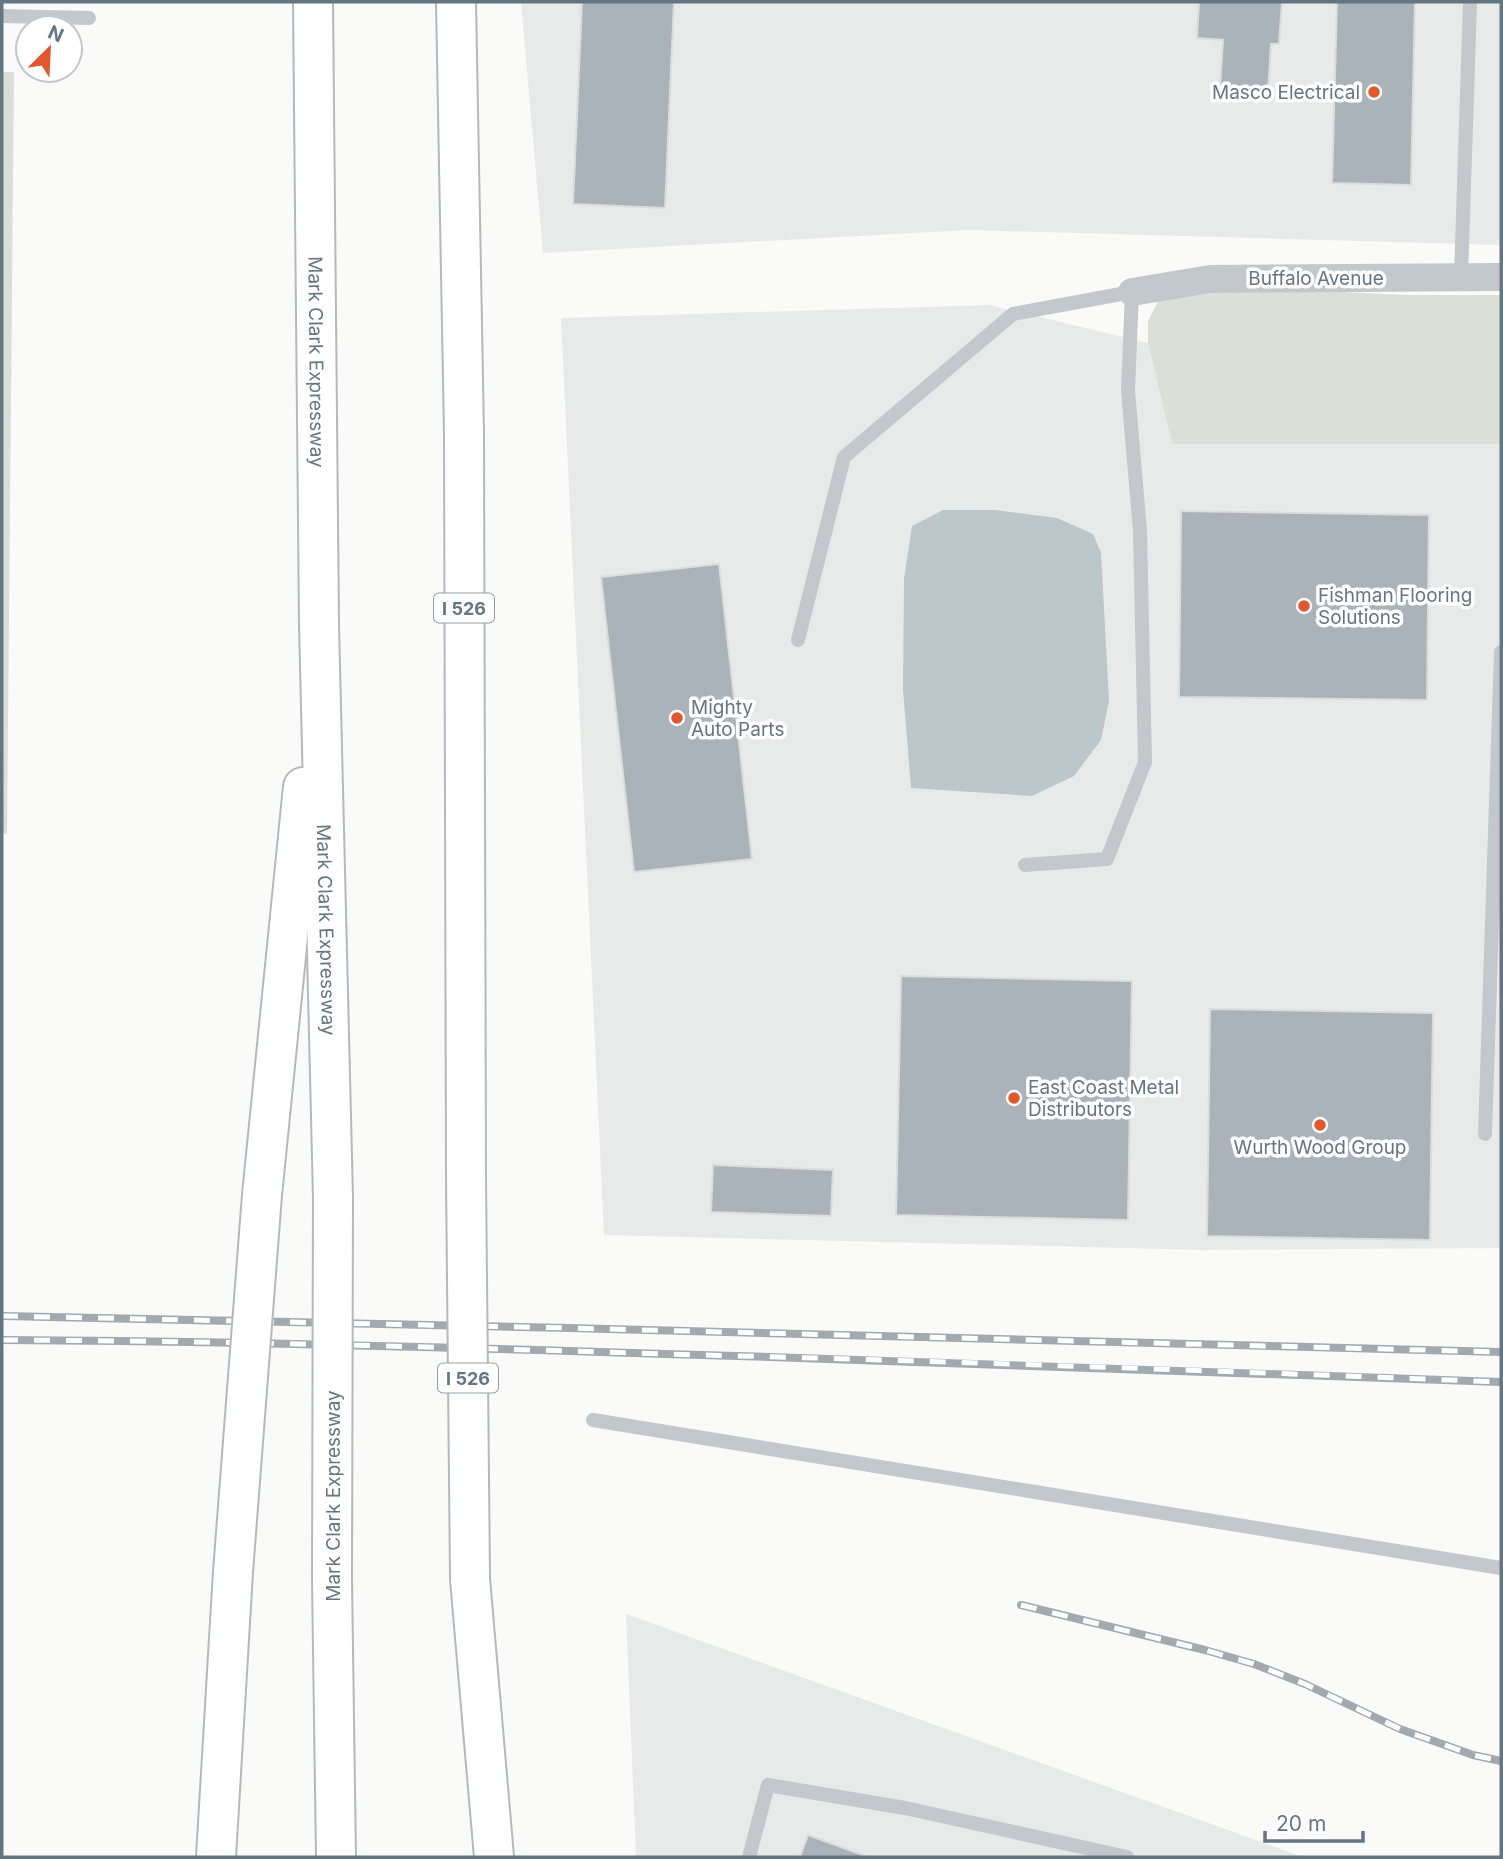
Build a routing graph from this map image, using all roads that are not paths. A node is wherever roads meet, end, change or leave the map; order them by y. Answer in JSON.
{"nodes":[{"id":1,"x":313,"y":2,"type":"edge"},
{"id":2,"x":1470,"y":2,"type":"edge"},
{"id":3,"x":457,"y":14,"type":"edge"},
{"id":4,"x":2,"y":16,"type":"edge"},
{"id":5,"x":89,"y":18,"type":"dead end"},
{"id":6,"x":1461,"y":277,"type":"junction"},
{"id":7,"x":1501,"y":277,"type":"edge"},
{"id":8,"x":1132,"y":292,"type":"junction"},
{"id":9,"x":319,"y":625,"type":"junction"},
{"id":10,"x":798,"y":640,"type":"dead end"},
{"id":11,"x":1501,"y":652,"type":"edge"},
{"id":12,"x":1025,"y":865,"type":"dead end"},
{"id":13,"x":1486,"y":1134,"type":"dead end"},
{"id":14,"x":593,"y":1420,"type":"dead end"},
{"id":15,"x":1501,"y":1568,"type":"edge"},
{"id":16,"x":470,"y":1579,"type":"junction"},
{"id":17,"x":216,"y":1857,"type":"edge"},
{"id":18,"x":336,"y":1857,"type":"edge"},
{"id":19,"x":468,"y":1857,"type":"edge"},
{"id":20,"x":495,"y":1857,"type":"edge"},
{"id":21,"x":749,"y":1857,"type":"edge"},
{"id":22,"x":1127,"y":1857,"type":"edge"}],
"edges":[{"from":1,"to":9,"type":"highway","name":"Mark Clark Expressway"},
{"from":2,"to":6,"type":"lane"},
{"from":3,"to":16,"type":"highway","number":"I 526","bridge":true},
{"from":4,"to":5,"type":"lane"},
{"from":6,"to":7,"type":"street","name":"Buffalo Avenue"},
{"from":6,"to":8,"type":"street","name":"Buffalo Avenue"},
{"from":8,"to":10,"type":"lane"},
{"from":8,"to":12,"type":"lane"},
{"from":9,"to":17,"type":"highway","bridge":true},
{"from":9,"to":18,"type":"highway","name":"Mark Clark Expressway","bridge":true},
{"from":11,"to":13,"type":"lane"},
{"from":14,"to":15,"type":"lane"},
{"from":16,"to":19,"type":"highway","number":"I 526"},
{"from":16,"to":20,"type":"highway"},
{"from":21,"to":22,"type":"lane"}]}
